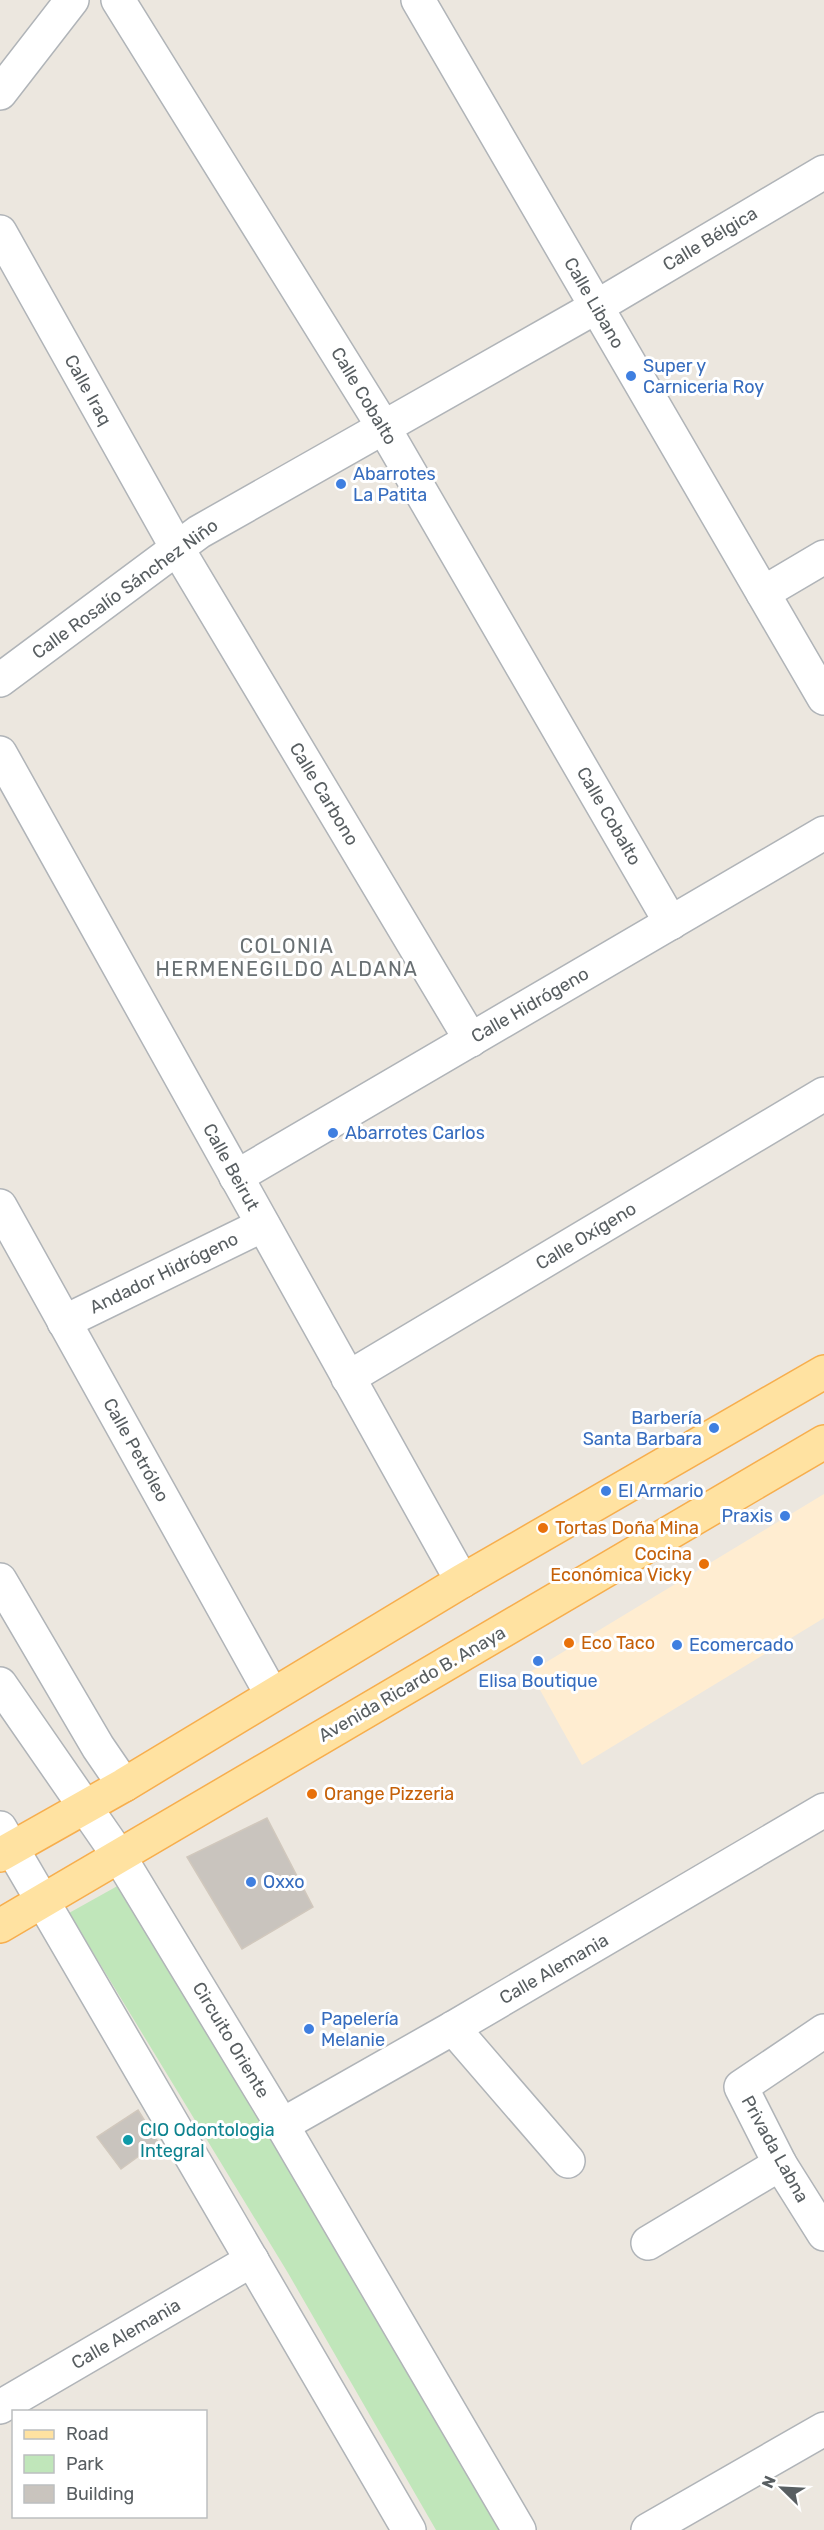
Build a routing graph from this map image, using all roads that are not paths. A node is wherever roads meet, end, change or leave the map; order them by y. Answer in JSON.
{"nodes":[{"id":1,"x":72,"y":0,"type":"edge"},
{"id":2,"x":118,"y":0,"type":"edge"},
{"id":3,"x":421,"y":1,"type":"edge"},
{"id":4,"x":0,"y":93,"type":"edge"},
{"id":5,"x":824,"y":172,"type":"edge"},
{"id":6,"x":0,"y":232,"type":"edge"},
{"id":7,"x":596,"y":307,"type":"junction"},
{"id":8,"x":384,"y":428,"type":"junction"},
{"id":9,"x":177,"y":548,"type":"junction"},
{"id":10,"x":824,"y":557,"type":"edge"},
{"id":11,"x":763,"y":593,"type":"junction"},
{"id":12,"x":0,"y":680,"type":"edge"},
{"id":13,"x":824,"y":698,"type":"edge"},
{"id":14,"x":0,"y":753,"type":"edge"},
{"id":15,"x":824,"y":833,"type":"edge"},
{"id":16,"x":671,"y":923,"type":"junction"},
{"id":17,"x":471,"y":1040,"type":"junction"},
{"id":18,"x":824,"y":1094,"type":"edge"},
{"id":19,"x":236,"y":1177,"type":"junction"},
{"id":20,"x":0,"y":1206,"type":"edge"},
{"id":21,"x":263,"y":1225,"type":"junction"},
{"id":22,"x":64,"y":1322,"type":"junction"},
{"id":23,"x":824,"y":1372,"type":"edge"},
{"id":24,"x":348,"y":1378,"type":"junction"},
{"id":25,"x":824,"y":1442,"type":"edge"},
{"id":26,"x":0,"y":1580,"type":"edge"},
{"id":27,"x":462,"y":1581,"type":"junction"},
{"id":28,"x":0,"y":1684,"type":"edge"},
{"id":29,"x":272,"y":1695,"type":"junction"},
{"id":30,"x":124,"y":1785,"type":"junction"},
{"id":31,"x":86,"y":1806,"type":"junction"},
{"id":32,"x":823,"y":1814,"type":"edge"},
{"id":33,"x":4,"y":1844,"type":"edge"},
{"id":34,"x":119,"y":1856,"type":"junction"},
{"id":35,"x":43,"y":1899,"type":"junction"},
{"id":36,"x":0,"y":1926,"type":"edge"},
{"id":37,"x":453,"y":2028,"type":"junction"},
{"id":38,"x":824,"y":2031,"type":"edge"},
{"id":39,"x":282,"y":2124,"type":"junction"},
{"id":40,"x":568,"y":2161,"type":"dead end"},
{"id":41,"x":780,"y":2164,"type":"junction"},
{"id":42,"x":824,"y":2234,"type":"edge"},
{"id":43,"x":648,"y":2244,"type":"dead end"},
{"id":44,"x":252,"y":2260,"type":"junction"},
{"id":45,"x":0,"y":2407,"type":"edge"},
{"id":46,"x":824,"y":2428,"type":"edge"},
{"id":47,"x":409,"y":2530,"type":"edge"},
{"id":48,"x":519,"y":2530,"type":"edge"},
{"id":49,"x":648,"y":2530,"type":"edge"}],
"edges":[{"from":1,"to":4,"type":"street"},
{"from":2,"to":8,"type":"street","name":"Calle Cobalto"},
{"from":3,"to":7,"type":"street","name":"Calle Libano"},
{"from":5,"to":7,"type":"street","name":"Calle Bélgica"},
{"from":6,"to":9,"type":"street","name":"Calle Iraq"},
{"from":7,"to":8,"type":"street","name":"Calle Rosalío Sánchez Niño"},
{"from":7,"to":11,"type":"street","name":"Calle Libano"},
{"from":8,"to":9,"type":"street","name":"Calle Rosalío Sánchez Niño"},
{"from":8,"to":16,"type":"street","name":"Calle Cobalto"},
{"from":9,"to":12,"type":"street","name":"Calle Rosalío Sánchez Niño"},
{"from":9,"to":17,"type":"street","name":"Calle Carbono"},
{"from":10,"to":11,"type":"street"},
{"from":11,"to":13,"type":"street","name":"Calle Libano"},
{"from":14,"to":19,"type":"street","name":"Calle Beirut"},
{"from":15,"to":16,"type":"street","name":"Calle Hidrógeno"},
{"from":16,"to":17,"type":"street","name":"Calle Hidrógeno"},
{"from":17,"to":19,"type":"street","name":"Calle Hidrógeno"},
{"from":18,"to":24,"type":"street","name":"Calle Oxígeno"},
{"from":19,"to":21,"type":"street","name":"Calle Beirut"},
{"from":20,"to":22,"type":"street","name":"Calle Petróleo"},
{"from":21,"to":22,"type":"street","name":"Andador Hidrógeno"},
{"from":21,"to":24,"type":"street","name":"Calle Beirut"},
{"from":22,"to":29,"type":"street","name":"Calle Petróleo"},
{"from":23,"to":27,"type":"main road"},
{"from":24,"to":27,"type":"street","name":"Calle Beirut"},
{"from":25,"to":34,"type":"main road","name":"Avenida Ricardo B. Anaya"},
{"from":26,"to":30,"type":"street"},
{"from":27,"to":29,"type":"main road"},
{"from":28,"to":31,"type":"street","name":"Circuito Oriente"},
{"from":29,"to":30,"type":"main road"},
{"from":30,"to":31,"type":"main road"},
{"from":31,"to":33,"type":"main road"},
{"from":31,"to":34,"type":"street","name":"Circuito Oriente"},
{"from":32,"to":37,"type":"street","name":"Calle Alemania"},
{"from":33,"to":35,"type":"street"},
{"from":34,"to":35,"type":"main road","name":"Avenida Ricardo B. Anaya"},
{"from":34,"to":39,"type":"street","name":"Circuito Oriente"},
{"from":35,"to":36,"type":"main road","name":"Avenida Ricardo B. Anaya"},
{"from":35,"to":44,"type":"street"},
{"from":37,"to":39,"type":"street","name":"Calle Alemania"},
{"from":37,"to":40,"type":"street"},
{"from":38,"to":41,"type":"street","name":"Privada Labna"},
{"from":39,"to":48,"type":"street","name":"Circuito Oriente"},
{"from":41,"to":42,"type":"street","name":"Privada Labna"},
{"from":41,"to":43,"type":"street"},
{"from":44,"to":45,"type":"street","name":"Calle Alemania"},
{"from":44,"to":47,"type":"street"},
{"from":46,"to":49,"type":"street"}]}
